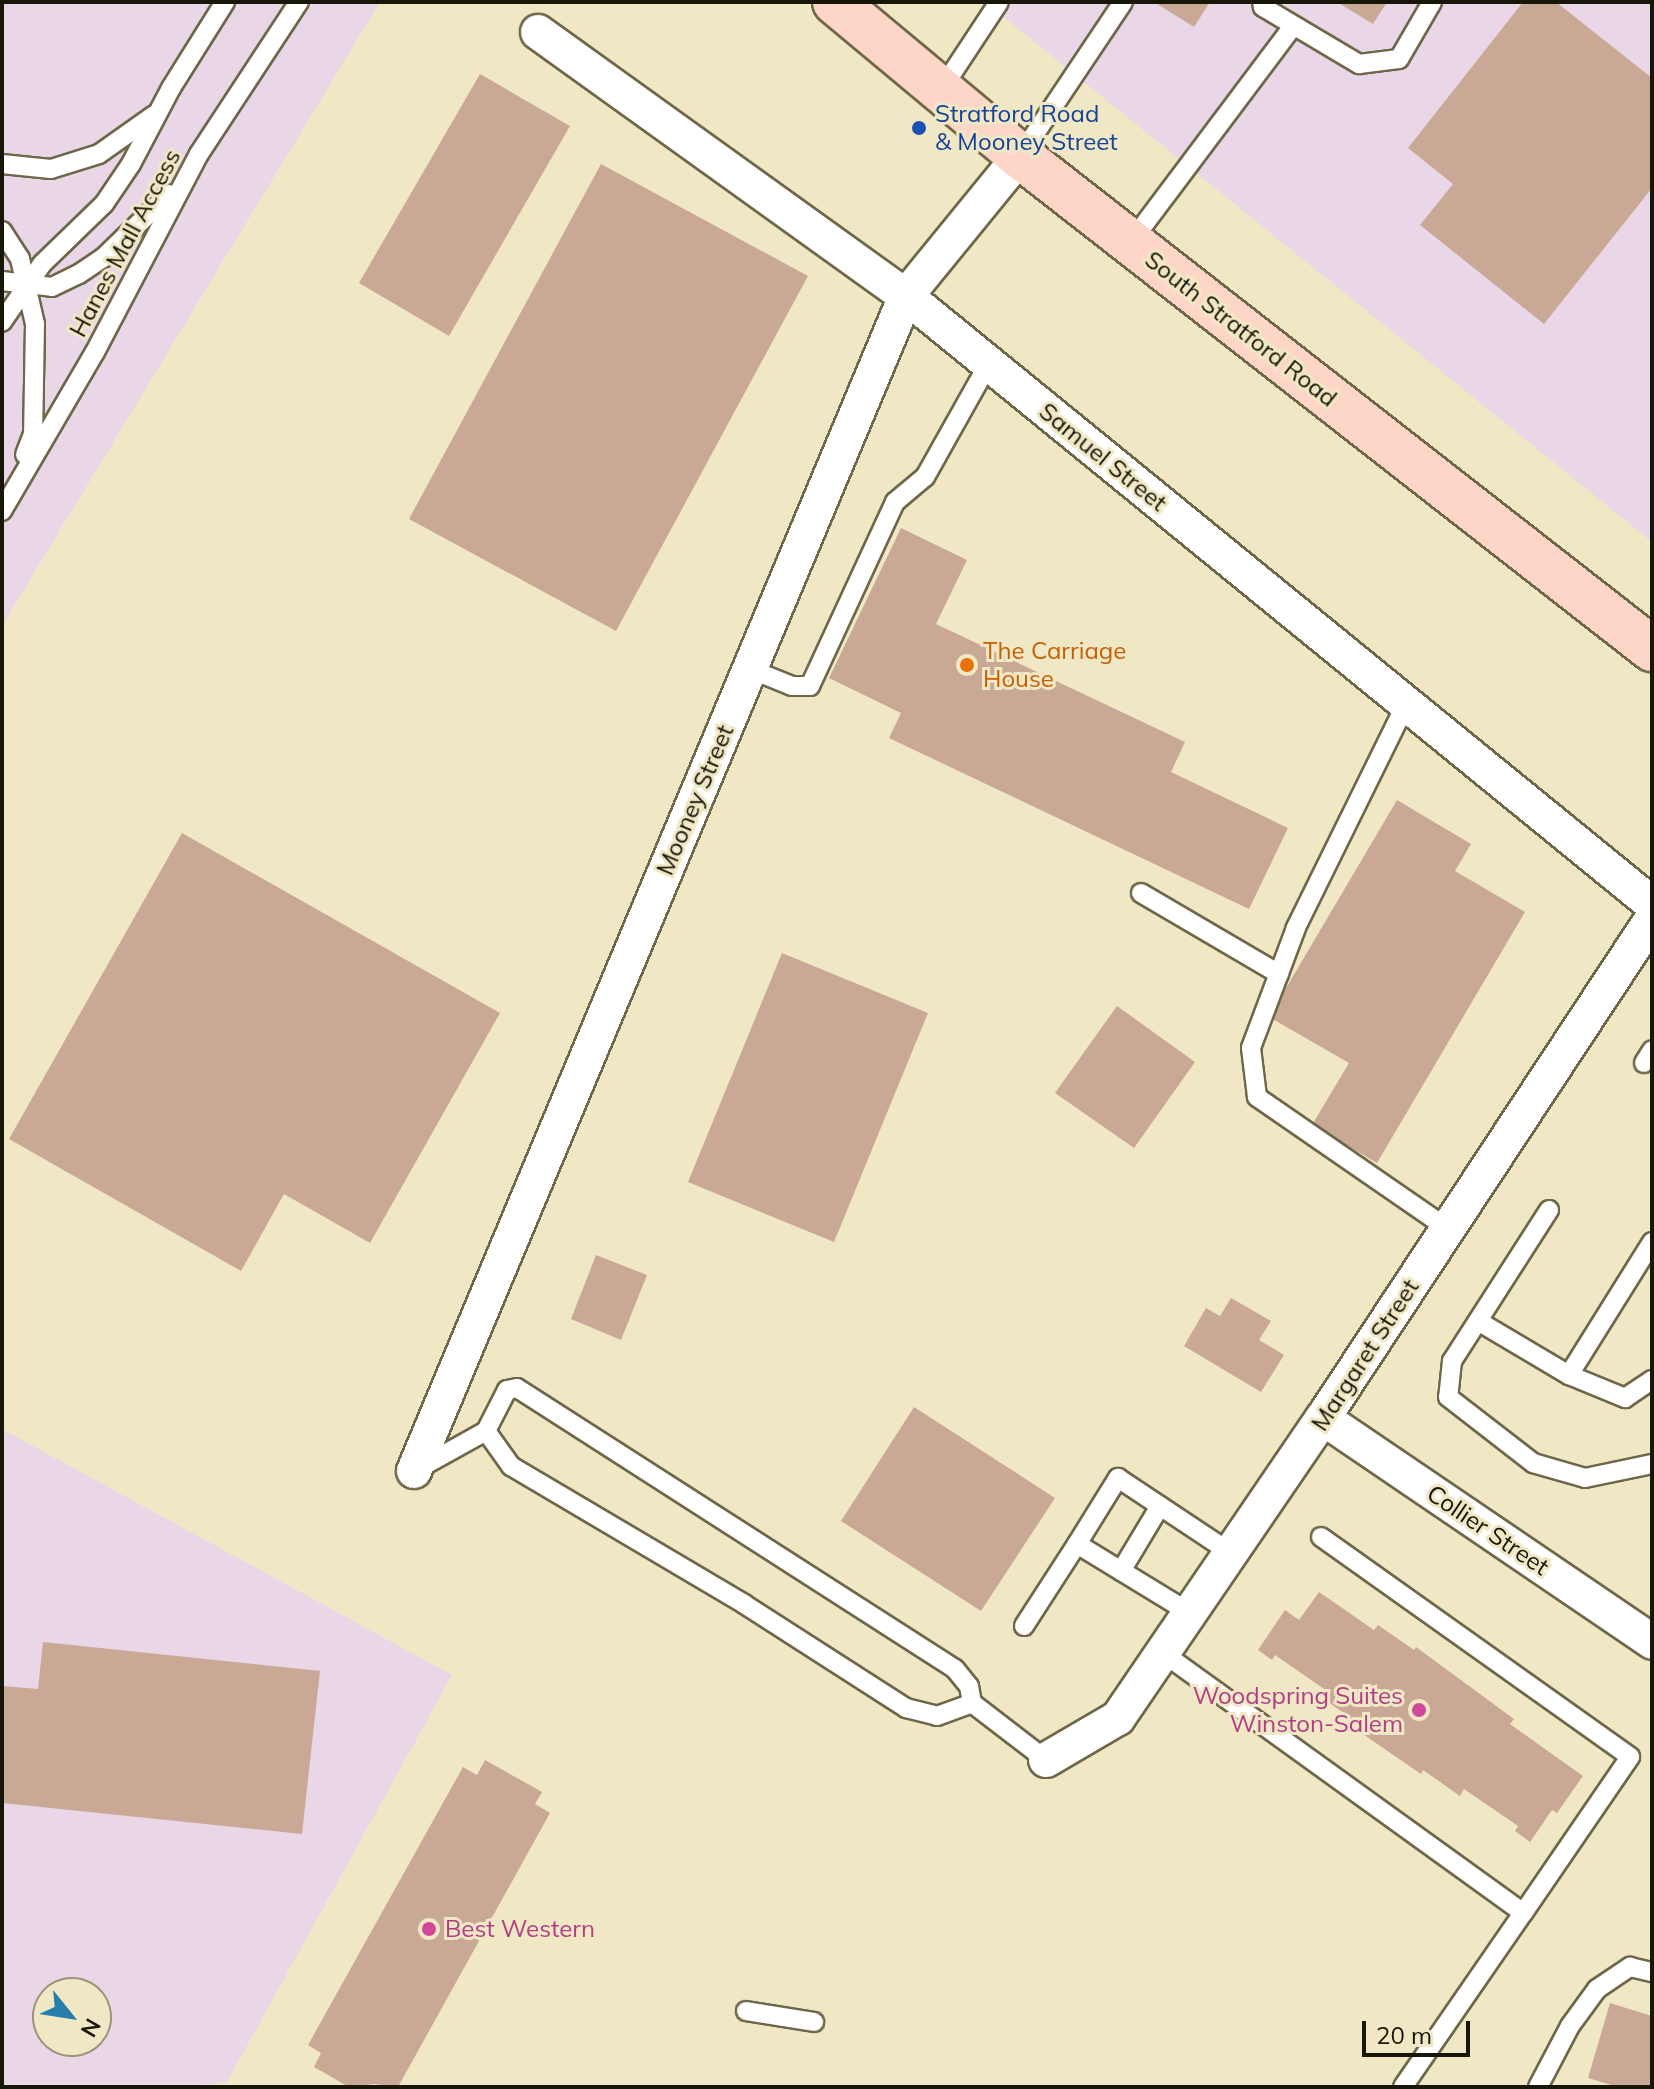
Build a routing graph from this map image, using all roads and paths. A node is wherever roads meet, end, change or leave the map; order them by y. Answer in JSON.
{"nodes":[{"id":1,"x":225,"y":2,"type":"edge"},
{"id":2,"x":299,"y":2,"type":"edge"},
{"id":3,"x":835,"y":2,"type":"edge"},
{"id":4,"x":999,"y":2,"type":"edge"},
{"id":5,"x":1123,"y":2,"type":"edge"},
{"id":6,"x":1262,"y":2,"type":"edge"},
{"id":7,"x":1432,"y":2,"type":"edge"},
{"id":8,"x":1293,"y":26,"type":"junction"},
{"id":9,"x":538,"y":32,"type":"dead end"},
{"id":10,"x":941,"y":90,"type":"junction"},
{"id":11,"x":157,"y":113,"type":"junction"},
{"id":12,"x":199,"y":154,"type":"junction"},
{"id":13,"x":1020,"y":156,"type":"junction"},
{"id":14,"x":2,"y":164,"type":"edge"},
{"id":15,"x":2,"y":231,"type":"edge"},
{"id":16,"x":1131,"y":242,"type":"junction"},
{"id":17,"x":2,"y":281,"type":"edge"},
{"id":18,"x":24,"y":286,"type":"junction"},
{"id":19,"x":906,"y":296,"type":"junction"},
{"id":20,"x":2,"y":322,"type":"edge"},
{"id":21,"x":989,"y":363,"type":"junction"},
{"id":22,"x":2,"y":510,"type":"edge"},
{"id":23,"x":1652,"y":649,"type":"edge"},
{"id":24,"x":750,"y":669,"type":"junction"},
{"id":25,"x":1406,"y":704,"type":"junction"},
{"id":26,"x":1141,"y":893,"type":"dead end"},
{"id":27,"x":1652,"y":904,"type":"edge"},
{"id":28,"x":1652,"y":919,"type":"edge"},
{"id":29,"x":1279,"y":974,"type":"junction"},
{"id":30,"x":1549,"y":1210,"type":"dead end"},
{"id":31,"x":1448,"y":1229,"type":"junction"},
{"id":32,"x":1652,"y":1242,"type":"edge"},
{"id":33,"x":1478,"y":1321,"type":"junction"},
{"id":34,"x":1569,"y":1375,"type":"junction"},
{"id":35,"x":1652,"y":1380,"type":"edge"},
{"id":36,"x":1323,"y":1418,"type":"junction"},
{"id":37,"x":486,"y":1431,"type":"junction"},
{"id":38,"x":1652,"y":1464,"type":"edge"},
{"id":39,"x":414,"y":1471,"type":"joint"},
{"id":40,"x":1160,"y":1506,"type":"junction"},
{"id":41,"x":1321,"y":1537,"type":"dead end"},
{"id":42,"x":1077,"y":1544,"type":"junction"},
{"id":43,"x":1231,"y":1553,"type":"junction"},
{"id":44,"x":1121,"y":1571,"type":"junction"},
{"id":45,"x":1190,"y":1613,"type":"junction"},
{"id":46,"x":1024,"y":1626,"type":"dead end"},
{"id":47,"x":1652,"y":1642,"type":"edge"},
{"id":48,"x":1163,"y":1653,"type":"junction"},
{"id":49,"x":972,"y":1703,"type":"junction"},
{"id":50,"x":1046,"y":1760,"type":"joint"},
{"id":51,"x":1523,"y":1913,"type":"junction"},
{"id":52,"x":1652,"y":1972,"type":"edge"},
{"id":53,"x":746,"y":2011,"type":"dead end"},
{"id":54,"x":814,"y":2022,"type":"dead end"},
{"id":55,"x":1403,"y":2087,"type":"edge"},
{"id":56,"x":1538,"y":2087,"type":"edge"}],
"edges":[{"from":1,"to":11,"type":"lane","name":"Hanes Mall Access"},
{"from":2,"to":12,"type":"lane","name":"Hanes Mall Access"},
{"from":3,"to":10,"type":"main road","name":"South Stratford Road"},
{"from":4,"to":10,"type":"lane"},
{"from":5,"to":13,"type":"lane"},
{"from":6,"to":8,"type":"lane"},
{"from":7,"to":8,"type":"lane"},
{"from":8,"to":16,"type":"lane"},
{"from":9,"to":19,"type":"street","name":"Samuel Street"},
{"from":10,"to":13,"type":"main road","name":"South Stratford Road"},
{"from":11,"to":14,"type":"lane"},
{"from":11,"to":18,"type":"lane","name":"Hanes Mall Access"},
{"from":12,"to":18,"type":"lane"},
{"from":12,"to":22,"type":"lane","name":"Hanes Mall Access"},
{"from":13,"to":16,"type":"main road","name":"South Stratford Road"},
{"from":13,"to":19,"type":"street","name":"Mooney Street"},
{"from":15,"to":18,"type":"lane"},
{"from":16,"to":23,"type":"main road","name":"South Stratford Road"},
{"from":17,"to":18,"type":"lane"},
{"from":18,"to":20,"type":"lane","name":"Hanes Mall Access"},
{"from":18,"to":22,"type":"lane"},
{"from":19,"to":21,"type":"street","name":"Samuel Street"},
{"from":19,"to":24,"type":"street","name":"Mooney Street"},
{"from":21,"to":24,"type":"lane"},
{"from":21,"to":25,"type":"street","name":"Samuel Street"},
{"from":24,"to":39,"type":"street","name":"Mooney Street"},
{"from":25,"to":27,"type":"street","name":"Samuel Street"},
{"from":25,"to":29,"type":"lane"},
{"from":26,"to":29,"type":"lane"},
{"from":28,"to":31,"type":"street","name":"Margaret Street"},
{"from":29,"to":31,"type":"lane"},
{"from":30,"to":33,"type":"lane"},
{"from":31,"to":36,"type":"street","name":"Margaret Street"},
{"from":32,"to":34,"type":"lane"},
{"from":33,"to":34,"type":"lane"},
{"from":33,"to":38,"type":"lane"},
{"from":34,"to":35,"type":"lane"},
{"from":36,"to":43,"type":"street","name":"Margaret Street"},
{"from":36,"to":47,"type":"street","name":"Collier Street"},
{"from":37,"to":39,"type":"lane"},
{"from":37,"to":49,"type":"lane"},
{"from":37,"to":49,"type":"lane"},
{"from":40,"to":42,"type":"lane"},
{"from":40,"to":43,"type":"lane"},
{"from":40,"to":44,"type":"lane"},
{"from":41,"to":51,"type":"lane"},
{"from":42,"to":44,"type":"lane"},
{"from":42,"to":46,"type":"lane"},
{"from":43,"to":45,"type":"street","name":"Margaret Street"},
{"from":44,"to":45,"type":"lane"},
{"from":45,"to":48,"type":"street","name":"Margaret Street"},
{"from":48,"to":50,"type":"street","name":"Margaret Street"},
{"from":48,"to":51,"type":"lane"},
{"from":49,"to":50,"type":"lane"},
{"from":51,"to":55,"type":"lane"},
{"from":52,"to":56,"type":"lane"},
{"from":53,"to":54,"type":"lane"}]}
